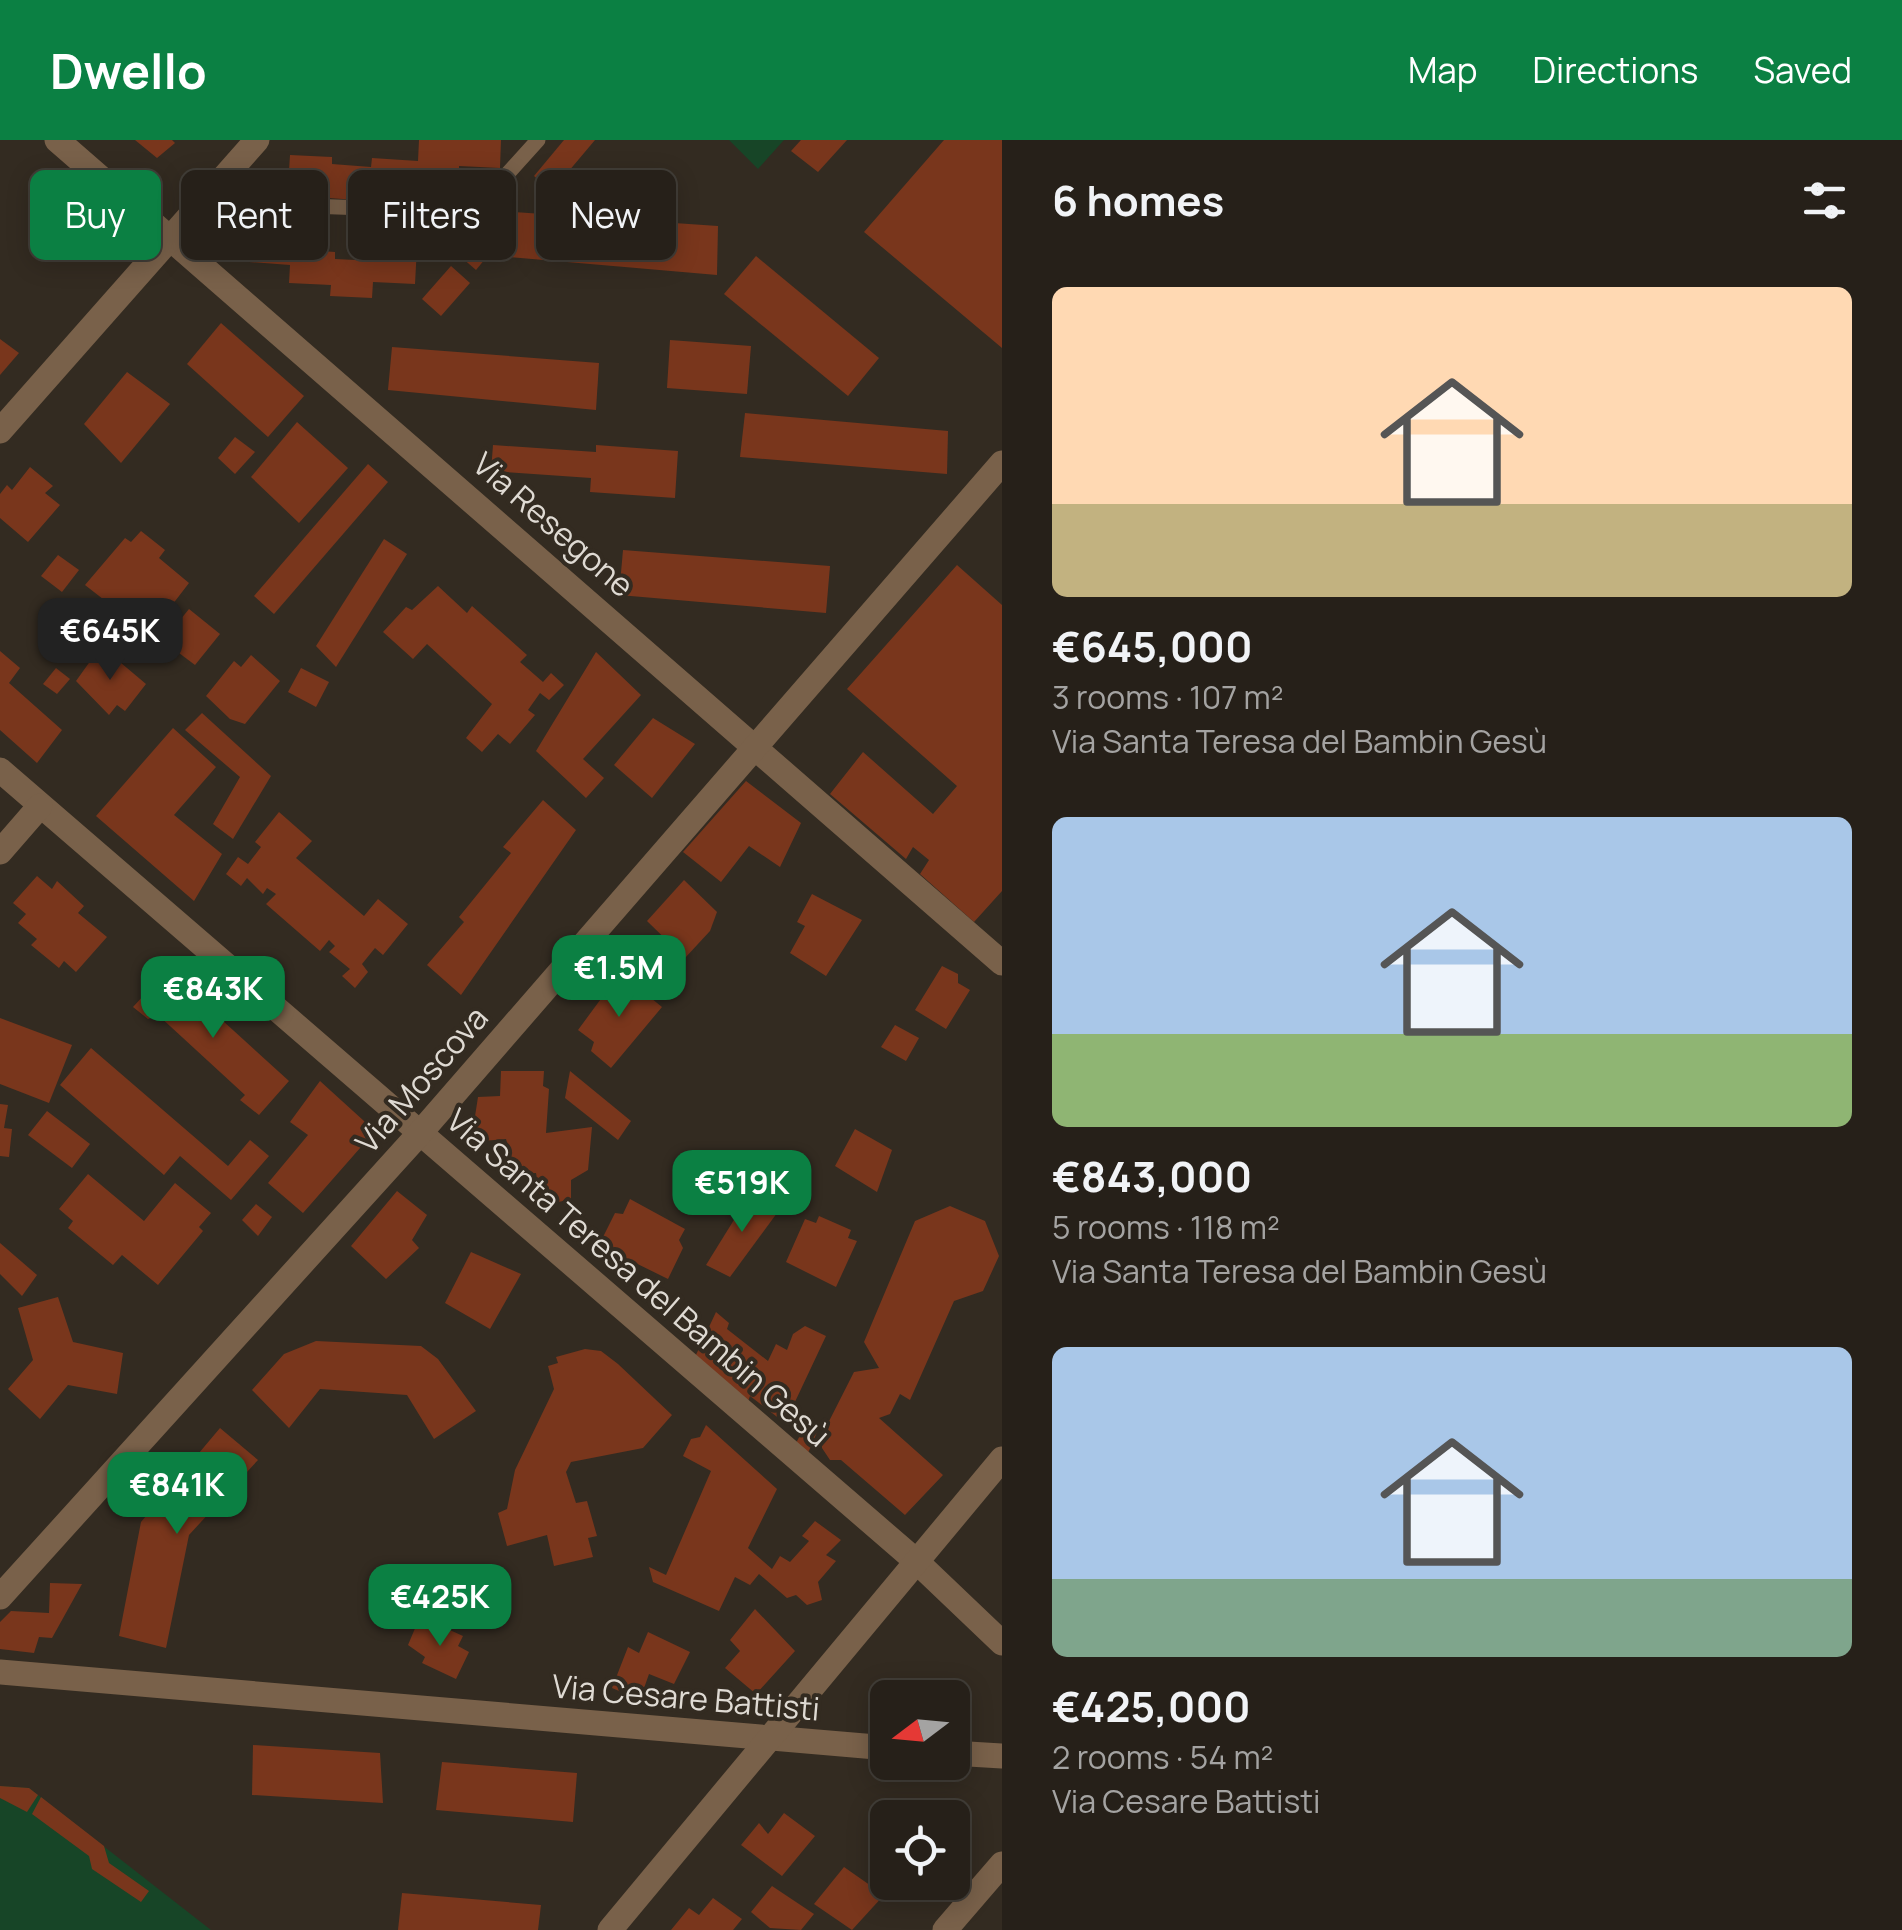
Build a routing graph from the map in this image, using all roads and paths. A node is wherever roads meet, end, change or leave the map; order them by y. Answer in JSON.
{"nodes":[{"id":1,"x":57,"y":140,"type":"edge"},
{"id":2,"x":257,"y":140,"type":"edge"},
{"id":3,"x":538,"y":140,"type":"edge"},
{"id":4,"x":231,"y":170,"type":"edge"},
{"id":5,"x":328,"y":207,"type":"edge"},
{"id":6,"x":181,"y":226,"type":"edge"},
{"id":7,"x":172,"y":236,"type":"junction"},
{"id":8,"x":0,"y":431,"type":"edge"},
{"id":9,"x":1002,"y":462,"type":"edge"},
{"id":10,"x":756,"y":746,"type":"junction"},
{"id":11,"x":0,"y":770,"type":"edge"},
{"id":12,"x":40,"y":806,"type":"junction"},
{"id":13,"x":0,"y":852,"type":"edge"},
{"id":14,"x":1002,"y":963,"type":"edge"},
{"id":15,"x":420,"y":1133,"type":"junction"},
{"id":16,"x":1002,"y":1459,"type":"edge"},
{"id":17,"x":916,"y":1561,"type":"junction"},
{"id":18,"x":0,"y":1597,"type":"edge"},
{"id":19,"x":1002,"y":1642,"type":"edge"},
{"id":20,"x":0,"y":1672,"type":"edge"},
{"id":21,"x":769,"y":1739,"type":"junction"},
{"id":22,"x":870,"y":1747,"type":"edge"},
{"id":23,"x":970,"y":1754,"type":"edge"},
{"id":24,"x":1002,"y":1756,"type":"edge"},
{"id":25,"x":1002,"y":1864,"type":"edge"},
{"id":26,"x":610,"y":1930,"type":"edge"},
{"id":27,"x":945,"y":1930,"type":"edge"}],
"edges":[{"from":1,"to":7,"type":"street","name":"Via Resegone"},
{"from":2,"to":4,"type":"street"},
{"from":3,"to":5,"type":"lane"},
{"from":6,"to":7,"type":"street"},
{"from":7,"to":8,"type":"street"},
{"from":7,"to":10,"type":"street","name":"Via Resegone"},
{"from":9,"to":10,"type":"street","name":"Via Moscova"},
{"from":10,"to":14,"type":"street","name":"Via Resegone"},
{"from":10,"to":15,"type":"street","name":"Via Moscova"},
{"from":11,"to":12,"type":"street","name":"Via Santa Teresa del Bambin Gesù"},
{"from":12,"to":13,"type":"street"},
{"from":12,"to":15,"type":"street","name":"Via Santa Teresa del Bambin Gesù"},
{"from":15,"to":17,"type":"street","name":"Via Santa Teresa del Bambin Gesù"},
{"from":15,"to":18,"type":"street","name":"Via Moscova"},
{"from":16,"to":17,"type":"street"},
{"from":17,"to":19,"type":"street","name":"Via Santa Teresa del Bambin Gesù"},
{"from":17,"to":21,"type":"street"},
{"from":20,"to":21,"type":"street","name":"Via Cesare Battisti"},
{"from":21,"to":22,"type":"street","name":"Via Cesare Battisti"},
{"from":21,"to":26,"type":"street"},
{"from":23,"to":24,"type":"street"},
{"from":25,"to":27,"type":"street"}]}
